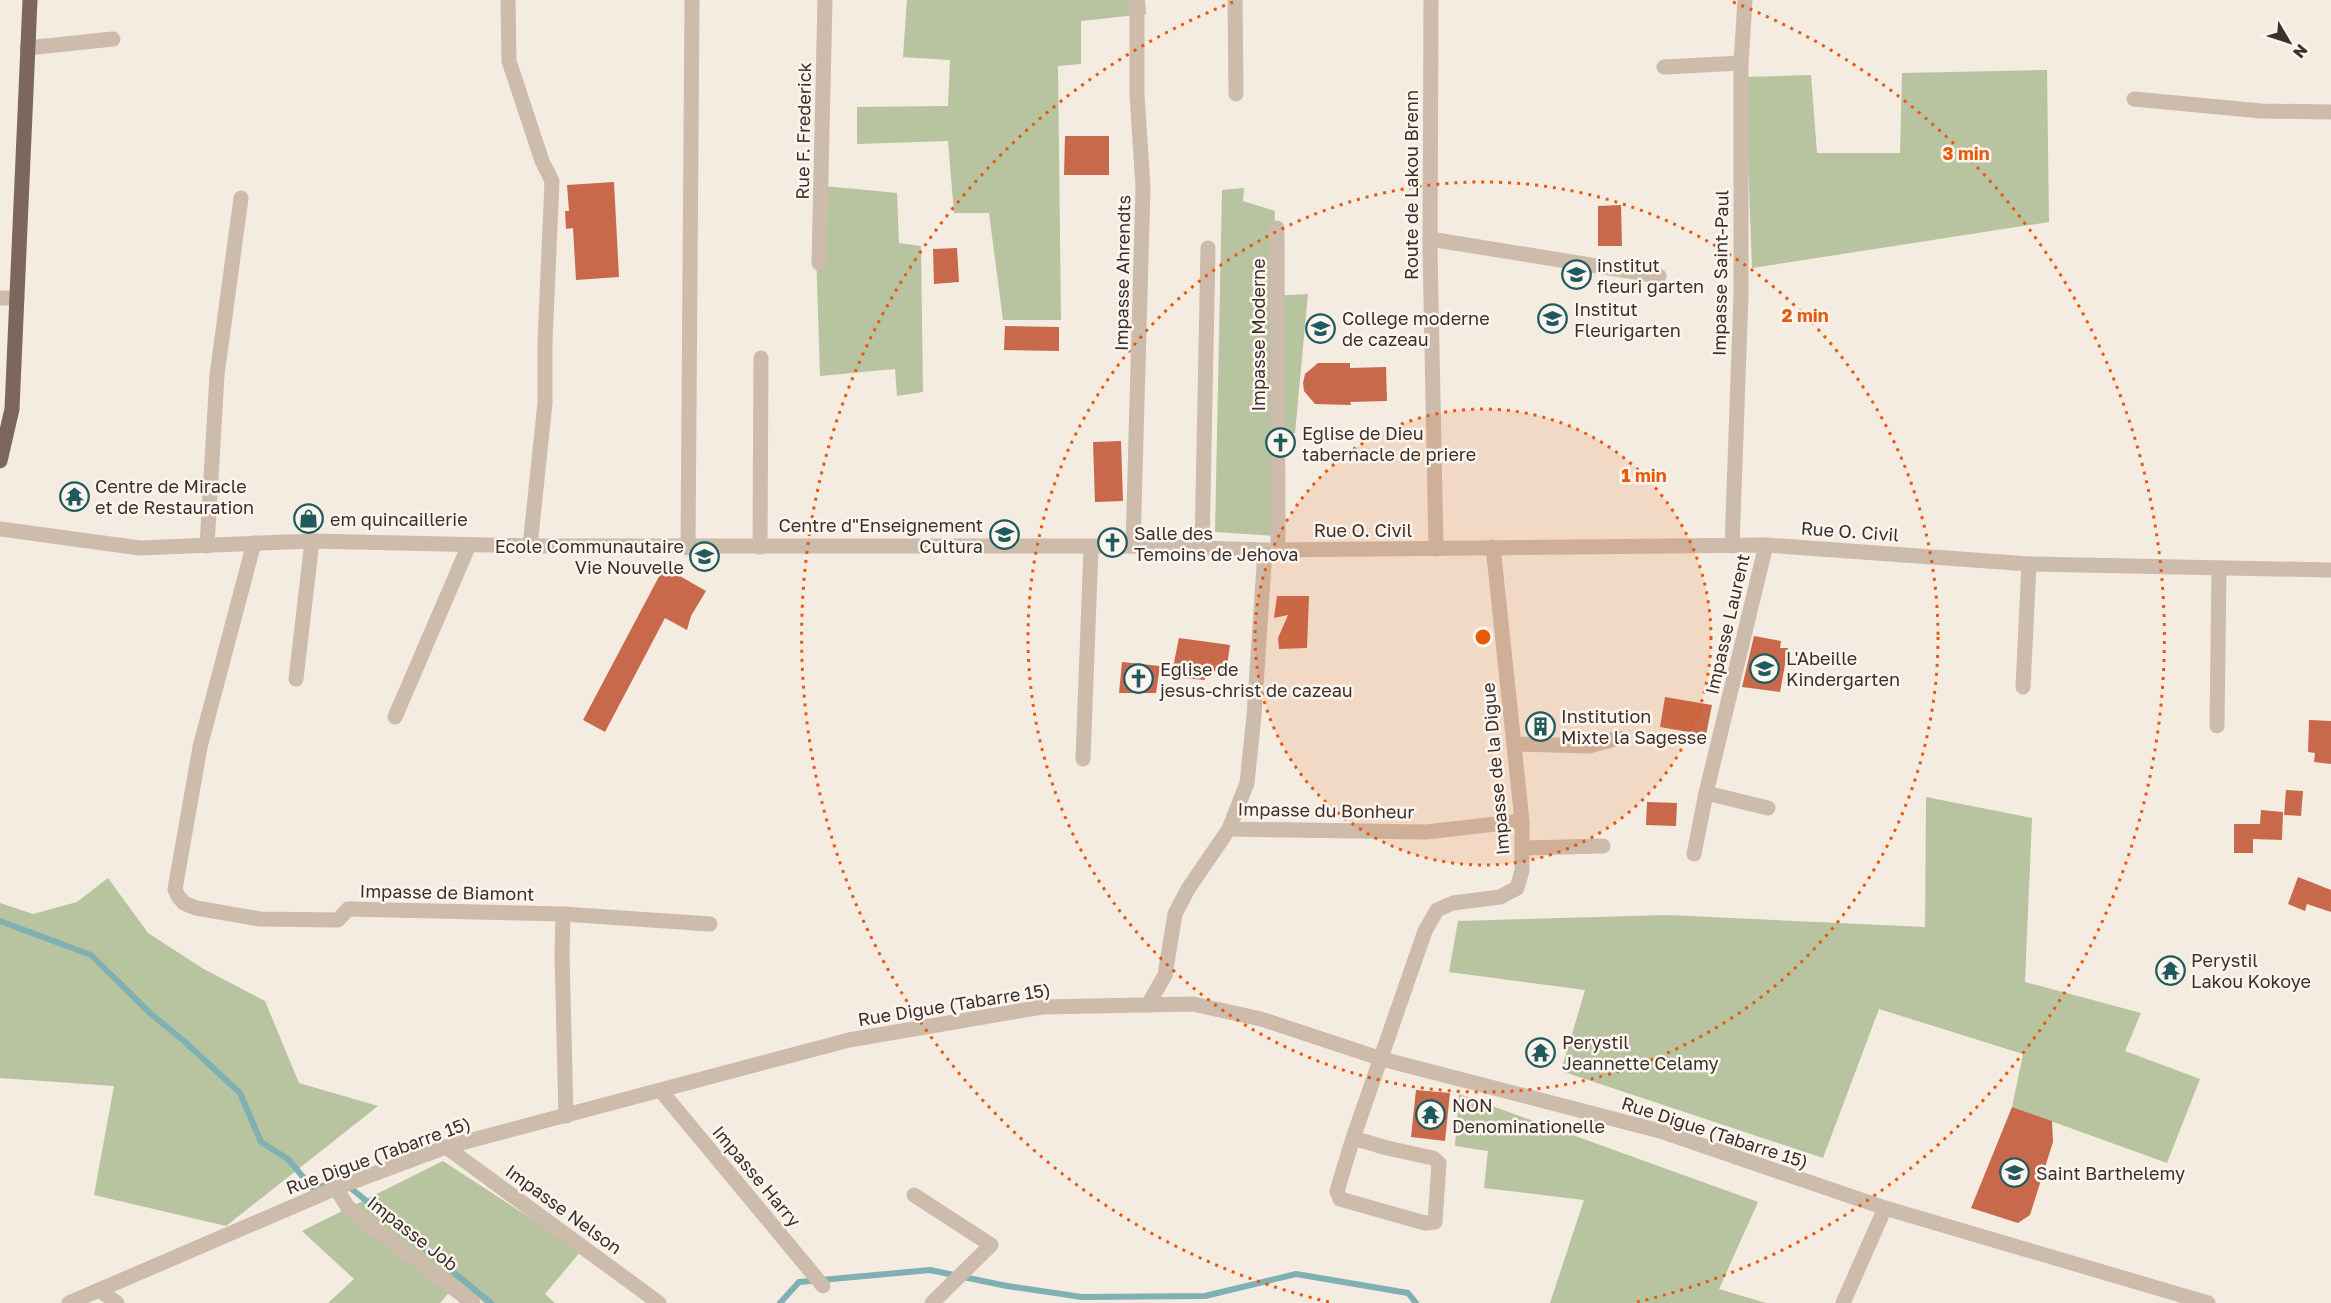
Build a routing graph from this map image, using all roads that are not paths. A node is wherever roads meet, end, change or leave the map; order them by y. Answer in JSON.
{"nodes":[{"id":1,"x":30,"y":0,"type":"edge"},
{"id":2,"x":508,"y":0,"type":"edge"},
{"id":3,"x":692,"y":0,"type":"edge"},
{"id":4,"x":825,"y":0,"type":"edge"},
{"id":5,"x":1137,"y":0,"type":"edge"},
{"id":6,"x":1235,"y":0,"type":"edge"},
{"id":7,"x":1431,"y":0,"type":"edge"},
{"id":8,"x":1745,"y":0,"type":"edge"},
{"id":9,"x":113,"y":39,"type":"dead end"},
{"id":10,"x":27,"y":48,"type":"junction"},
{"id":11,"x":1741,"y":63,"type":"junction"},
{"id":12,"x":1664,"y":67,"type":"dead end"},
{"id":13,"x":1236,"y":94,"type":"dead end"},
{"id":14,"x":2134,"y":99,"type":"dead end"},
{"id":15,"x":2331,"y":112,"type":"edge"},
{"id":16,"x":241,"y":198,"type":"dead end"},
{"id":17,"x":1277,"y":228,"type":"dead end"},
{"id":18,"x":1430,"y":239,"type":"junction"},
{"id":19,"x":1208,"y":248,"type":"dead end"},
{"id":20,"x":819,"y":263,"type":"dead end"},
{"id":21,"x":1659,"y":276,"type":"dead end"},
{"id":22,"x":0,"y":298,"type":"edge"},
{"id":23,"x":17,"y":298,"type":"junction"},
{"id":24,"x":761,"y":358,"type":"dead end"},
{"id":25,"x":0,"y":461,"type":"edge"},
{"id":26,"x":0,"y":529,"type":"edge"},
{"id":27,"x":312,"y":541,"type":"junction"},
{"id":28,"x":254,"y":543,"type":"junction"},
{"id":29,"x":469,"y":545,"type":"junction"},
{"id":30,"x":1766,"y":545,"type":"junction"},
{"id":31,"x":207,"y":546,"type":"junction"},
{"id":32,"x":530,"y":546,"type":"junction"},
{"id":33,"x":1133,"y":546,"type":"junction"},
{"id":34,"x":1732,"y":546,"type":"junction"},
{"id":35,"x":760,"y":547,"type":"junction"},
{"id":36,"x":1091,"y":547,"type":"junction"},
{"id":37,"x":688,"y":548,"type":"junction"},
{"id":38,"x":1202,"y":548,"type":"junction"},
{"id":39,"x":1493,"y":548,"type":"junction"},
{"id":40,"x":1436,"y":549,"type":"junction"},
{"id":41,"x":1271,"y":550,"type":"junction"},
{"id":42,"x":2029,"y":564,"type":"junction"},
{"id":43,"x":2219,"y":569,"type":"junction"},
{"id":44,"x":2331,"y":570,"type":"edge"},
{"id":45,"x":296,"y":680,"type":"dead end"},
{"id":46,"x":2023,"y":687,"type":"dead end"},
{"id":47,"x":395,"y":717,"type":"dead end"},
{"id":48,"x":2217,"y":726,"type":"dead end"},
{"id":49,"x":1619,"y":738,"type":"dead end"},
{"id":50,"x":1514,"y":744,"type":"junction"},
{"id":51,"x":1083,"y":759,"type":"dead end"},
{"id":52,"x":1706,"y":793,"type":"junction"},
{"id":53,"x":1768,"y":808,"type":"dead end"},
{"id":54,"x":1522,"y":821,"type":"junction"},
{"id":55,"x":1229,"y":829,"type":"junction"},
{"id":56,"x":1603,"y":846,"type":"dead end"},
{"id":57,"x":1522,"y":848,"type":"junction"},
{"id":58,"x":1694,"y":854,"type":"dead end"},
{"id":59,"x":563,"y":914,"type":"junction"},
{"id":60,"x":710,"y":924,"type":"dead end"},
{"id":61,"x":1148,"y":1005,"type":"junction"},
{"id":62,"x":1382,"y":1059,"type":"junction"},
{"id":63,"x":661,"y":1091,"type":"junction"},
{"id":64,"x":566,"y":1116,"type":"junction"},
{"id":65,"x":1353,"y":1138,"type":"junction"},
{"id":66,"x":446,"y":1147,"type":"junction"},
{"id":67,"x":344,"y":1185,"type":"junction"},
{"id":68,"x":914,"y":1195,"type":"dead end"},
{"id":69,"x":1885,"y":1208,"type":"junction"},
{"id":70,"x":823,"y":1286,"type":"dead end"},
{"id":71,"x":99,"y":1290,"type":"junction"},
{"id":72,"x":69,"y":1303,"type":"edge"},
{"id":73,"x":117,"y":1303,"type":"edge"},
{"id":74,"x":473,"y":1303,"type":"edge"},
{"id":75,"x":659,"y":1303,"type":"edge"},
{"id":76,"x":932,"y":1303,"type":"edge"},
{"id":77,"x":1843,"y":1303,"type":"edge"},
{"id":78,"x":2208,"y":1303,"type":"edge"}],
"edges":[{"from":1,"to":10,"type":"main road"},
{"from":2,"to":32,"type":"street"},
{"from":3,"to":37,"type":"street"},
{"from":4,"to":20,"type":"street","name":"Rue F. Frederick"},
{"from":5,"to":33,"type":"street","name":"Impasse Ahrendts"},
{"from":6,"to":13,"type":"street"},
{"from":7,"to":18,"type":"street","name":"Route de Lakou Brenn"},
{"from":8,"to":11,"type":"street","name":"Impasse Saint-Paul"},
{"from":9,"to":10,"type":"street"},
{"from":10,"to":23,"type":"main road"},
{"from":11,"to":12,"type":"street"},
{"from":11,"to":34,"type":"street","name":"Impasse Saint-Paul"},
{"from":14,"to":15,"type":"street"},
{"from":16,"to":31,"type":"street"},
{"from":17,"to":41,"type":"street","name":"Impasse Moderne"},
{"from":18,"to":21,"type":"street"},
{"from":18,"to":40,"type":"street","name":"Route de Lakou Brenn"},
{"from":19,"to":38,"type":"street"},
{"from":22,"to":23,"type":"street"},
{"from":23,"to":25,"type":"main road"},
{"from":24,"to":35,"type":"street"},
{"from":26,"to":31,"type":"street","name":"Rue O. Civil"},
{"from":27,"to":28,"type":"street","name":"Rue O. Civil"},
{"from":27,"to":29,"type":"street","name":"Rue O. Civil"},
{"from":27,"to":45,"type":"street"},
{"from":28,"to":31,"type":"street","name":"Rue O. Civil"},
{"from":28,"to":59,"type":"street","name":"Impasse de Biamont"},
{"from":29,"to":32,"type":"street","name":"Rue O. Civil"},
{"from":29,"to":47,"type":"street"},
{"from":30,"to":34,"type":"street","name":"Rue O. Civil"},
{"from":30,"to":42,"type":"street","name":"Rue O. Civil"},
{"from":30,"to":52,"type":"street","name":"Impasse Laurent"},
{"from":32,"to":37,"type":"street","name":"Rue O. Civil"},
{"from":33,"to":36,"type":"street","name":"Rue O. Civil"},
{"from":33,"to":38,"type":"street","name":"Rue O. Civil"},
{"from":34,"to":39,"type":"street","name":"Rue O. Civil"},
{"from":35,"to":36,"type":"street","name":"Rue O. Civil"},
{"from":35,"to":37,"type":"street","name":"Rue O. Civil"},
{"from":36,"to":51,"type":"street"},
{"from":38,"to":41,"type":"street","name":"Rue O. Civil"},
{"from":39,"to":40,"type":"street","name":"Rue O. Civil"},
{"from":39,"to":50,"type":"street","name":"Impasse de la Digue"},
{"from":40,"to":41,"type":"street","name":"Rue O. Civil"},
{"from":41,"to":55,"type":"street","name":"Impasse du Bonheur"},
{"from":42,"to":43,"type":"street","name":"Rue O. Civil"},
{"from":42,"to":46,"type":"street"},
{"from":43,"to":44,"type":"street","name":"Rue O. Civil"},
{"from":43,"to":48,"type":"street"},
{"from":49,"to":50,"type":"street"},
{"from":50,"to":54,"type":"street","name":"Impasse de la Digue"},
{"from":52,"to":53,"type":"street"},
{"from":52,"to":58,"type":"street","name":"Impasse Laurent"},
{"from":54,"to":55,"type":"street","name":"Impasse du Bonheur"},
{"from":54,"to":57,"type":"street","name":"Impasse de la Digue"},
{"from":55,"to":61,"type":"street"},
{"from":56,"to":57,"type":"street"},
{"from":57,"to":62,"type":"street","name":"Impasse de la Digue"},
{"from":59,"to":60,"type":"street"},
{"from":59,"to":64,"type":"street"},
{"from":61,"to":62,"type":"street","name":"Rue Digue (Tabarre 15)"},
{"from":61,"to":63,"type":"street","name":"Rue Digue (Tabarre 15)"},
{"from":62,"to":65,"type":"street"},
{"from":62,"to":69,"type":"street","name":"Rue Digue (Tabarre 15)"},
{"from":63,"to":64,"type":"street","name":"Rue Digue (Tabarre 15)"},
{"from":63,"to":70,"type":"street","name":"Impasse Harry"},
{"from":64,"to":66,"type":"street","name":"Rue Digue (Tabarre 15)"},
{"from":65,"to":65,"type":"street"},
{"from":66,"to":67,"type":"street","name":"Rue Digue (Tabarre 15)"},
{"from":66,"to":75,"type":"street","name":"Impasse Nelson"},
{"from":67,"to":71,"type":"street","name":"Rue Digue (Tabarre 15)"},
{"from":67,"to":74,"type":"street","name":"Impasse Job"},
{"from":68,"to":76,"type":"street"},
{"from":69,"to":77,"type":"street"},
{"from":69,"to":78,"type":"street","name":"Rue Digue (Tabarre 15)"},
{"from":71,"to":72,"type":"street","name":"Rue Digue (Tabarre 15)"},
{"from":71,"to":73,"type":"street"}]}
